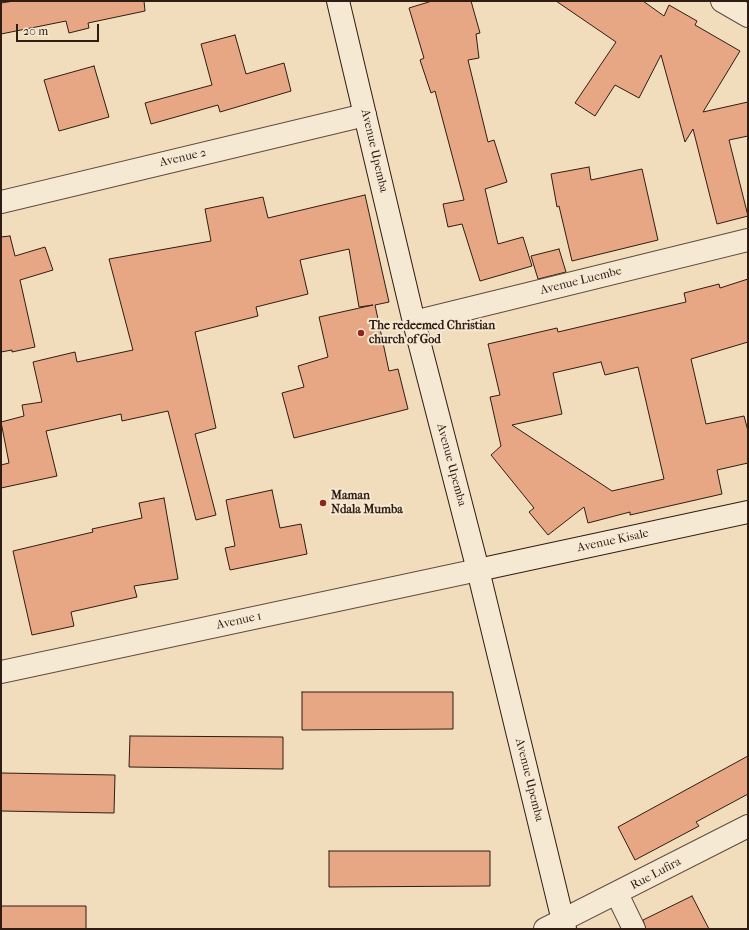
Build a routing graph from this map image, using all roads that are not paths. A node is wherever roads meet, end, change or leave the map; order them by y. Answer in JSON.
{"nodes":[{"id":1,"x":338,"y":1,"type":"edge"},
{"id":2,"x":722,"y":1,"type":"edge"},
{"id":3,"x":748,"y":16,"type":"edge"},
{"id":4,"x":365,"y":115,"type":"junction"},
{"id":5,"x":1,"y":202,"type":"edge"},
{"id":6,"x":748,"y":240,"type":"edge"},
{"id":7,"x":414,"y":322,"type":"junction"},
{"id":8,"x":748,"y":512,"type":"edge"},
{"id":9,"x":478,"y":570,"type":"junction"},
{"id":10,"x":1,"y":672,"type":"edge"},
{"id":11,"x":748,"y":826,"type":"edge"},
{"id":12,"x":617,"y":894,"type":"junction"},
{"id":13,"x":558,"y":926,"type":"edge"},
{"id":14,"x":634,"y":929,"type":"edge"}],
"edges":[{"from":1,"to":4,"type":"street","name":"Avenue Upemba"},
{"from":2,"to":3,"type":"street"},
{"from":4,"to":5,"type":"street","name":"Avenue 2"},
{"from":4,"to":7,"type":"street","name":"Avenue Upemba"},
{"from":6,"to":7,"type":"street","name":"Avenue Luembe"},
{"from":7,"to":9,"type":"street","name":"Avenue Upemba"},
{"from":8,"to":9,"type":"street","name":"Avenue Kisale"},
{"from":9,"to":10,"type":"street","name":"Avenue 1"},
{"from":9,"to":13,"type":"street","name":"Avenue Upemba"},
{"from":11,"to":12,"type":"street","name":"Rue Lufira"},
{"from":12,"to":13,"type":"street","name":"Rue Lufira"},
{"from":12,"to":14,"type":"street"}]}
